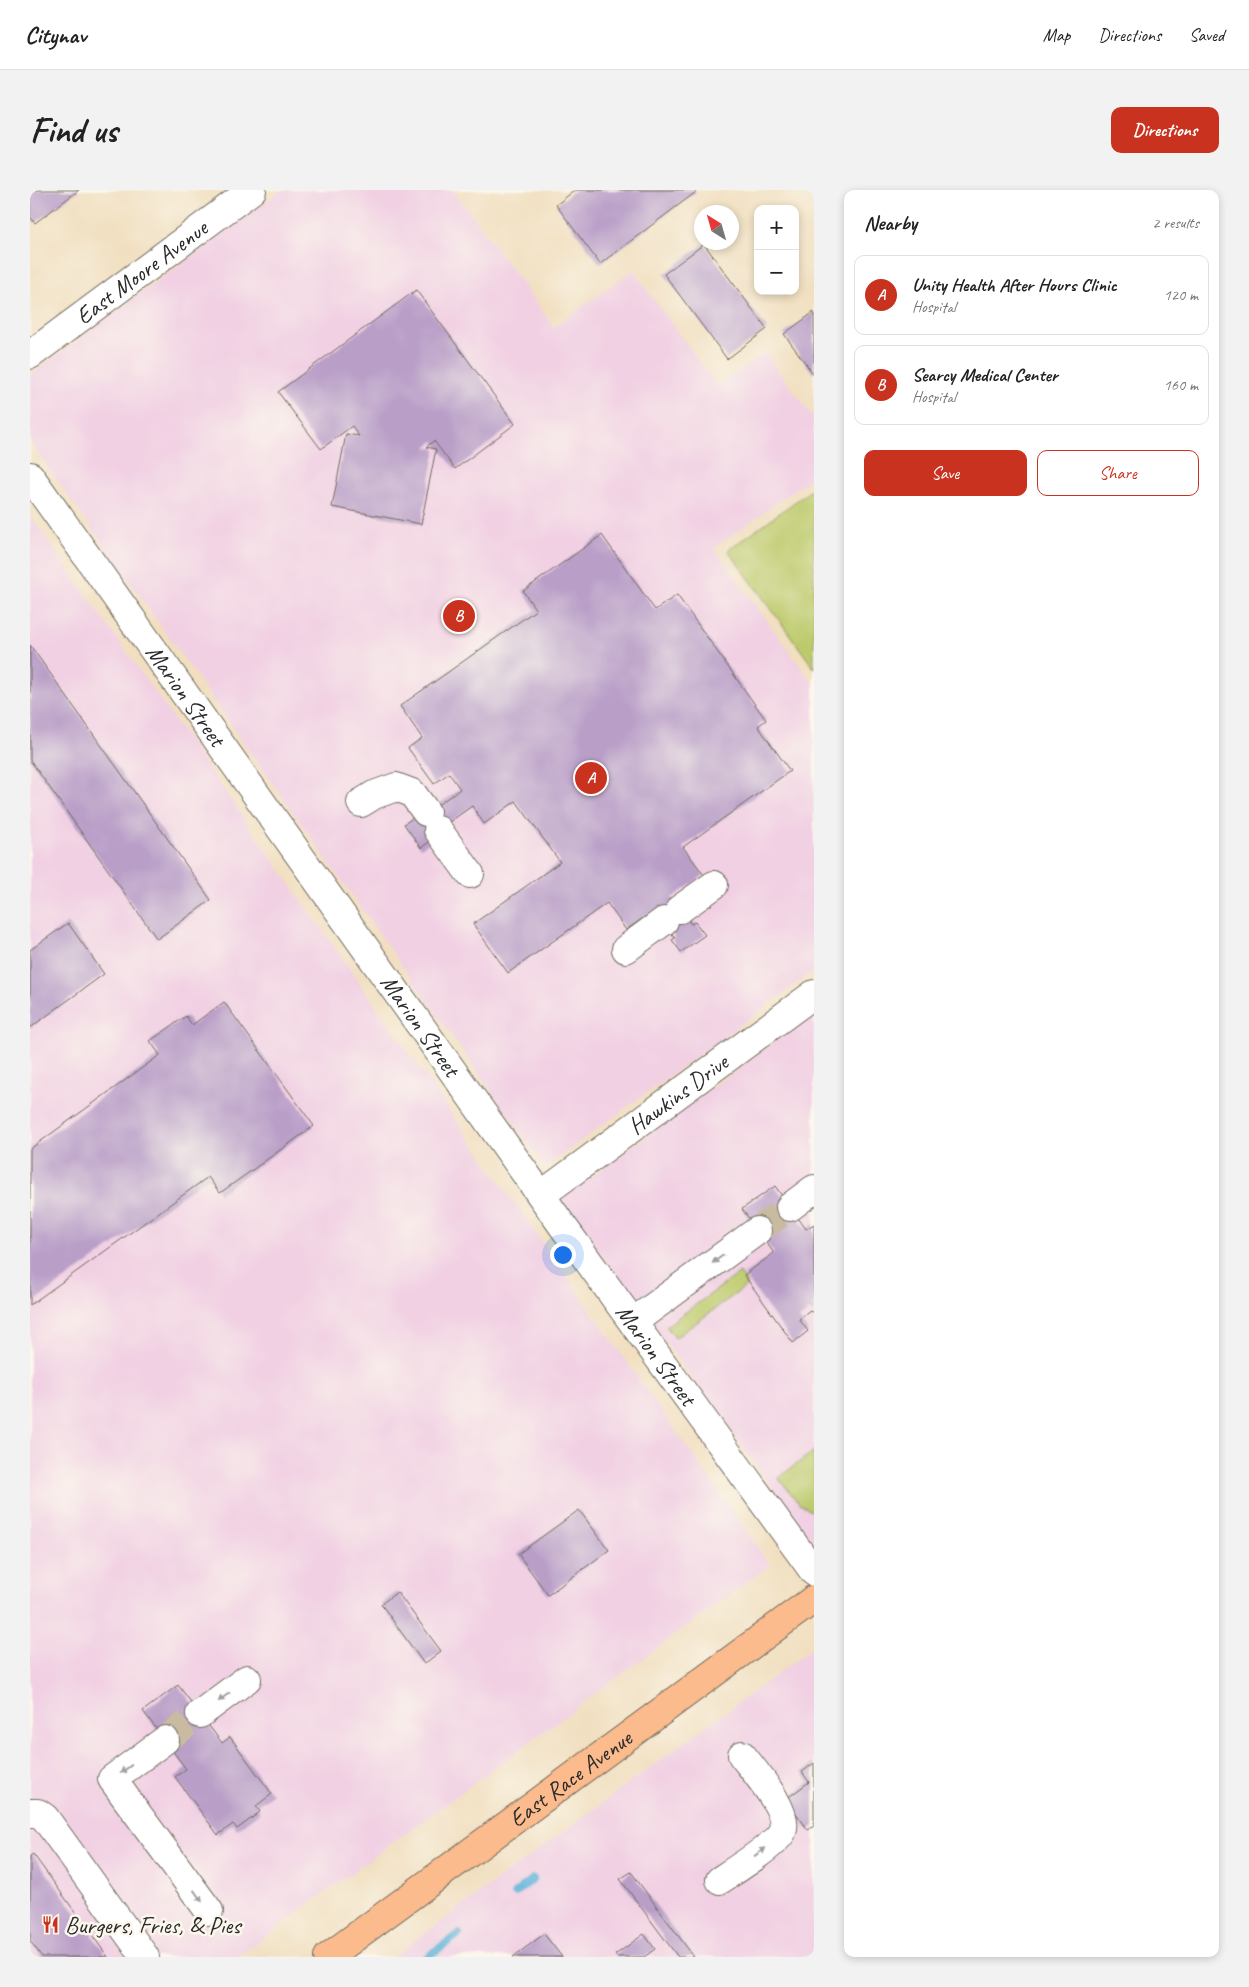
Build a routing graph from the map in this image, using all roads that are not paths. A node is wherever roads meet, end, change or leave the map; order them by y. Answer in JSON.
{"nodes":[{"id":1,"x":252,"y":190,"type":"edge"},
{"id":2,"x":30,"y":355,"type":"edge"},
{"id":3,"x":30,"y":476,"type":"edge"},
{"id":4,"x":361,"y":803,"type":"dead end"},
{"id":5,"x":470,"y":874,"type":"dead end"},
{"id":6,"x":714,"y":885,"type":"dead end"},
{"id":7,"x":626,"y":948,"type":"dead end"},
{"id":8,"x":814,"y":994,"type":"edge"},
{"id":9,"x":814,"y":1189,"type":"edge"},
{"id":10,"x":540,"y":1194,"type":"junction"},
{"id":11,"x":790,"y":1206,"type":"tunnel mouth"},
{"id":12,"x":757,"y":1231,"type":"tunnel mouth"},
{"id":13,"x":633,"y":1322,"type":"junction"},
{"id":14,"x":814,"y":1572,"type":"edge"},
{"id":15,"x":814,"y":1599,"type":"edge"},
{"id":16,"x":247,"y":1680,"type":"dead end"},
{"id":17,"x":200,"y":1714,"type":"tunnel mouth"},
{"id":18,"x":165,"y":1740,"type":"tunnel mouth"},
{"id":19,"x":742,"y":1755,"type":"dead end"},
{"id":20,"x":30,"y":1813,"type":"edge"},
{"id":21,"x":720,"y":1880,"type":"dead end"},
{"id":22,"x":209,"y":1911,"type":"dead end"},
{"id":23,"x":145,"y":1957,"type":"edge"},
{"id":24,"x":328,"y":1957,"type":"edge"}],
"edges":[{"from":1,"to":2,"type":"street","name":"East Moore Avenue"},
{"from":3,"to":10,"type":"street","name":"Marion Street"},
{"from":4,"to":5,"type":"street"},
{"from":6,"to":7,"type":"street"},
{"from":8,"to":10,"type":"street","name":"Hawkins Drive"},
{"from":9,"to":11,"type":"street"},
{"from":10,"to":13,"type":"street","name":"Marion Street"},
{"from":12,"to":13,"type":"street","one_way":true},
{"from":13,"to":14,"type":"street","name":"Marion Street"},
{"from":15,"to":24,"type":"main road","name":"East Race Avenue"},
{"from":16,"to":17,"type":"street","one_way":true},
{"from":18,"to":22,"type":"street","one_way":true},
{"from":21,"to":19,"type":"street","one_way":true},
{"from":20,"to":23,"type":"street"}]}
